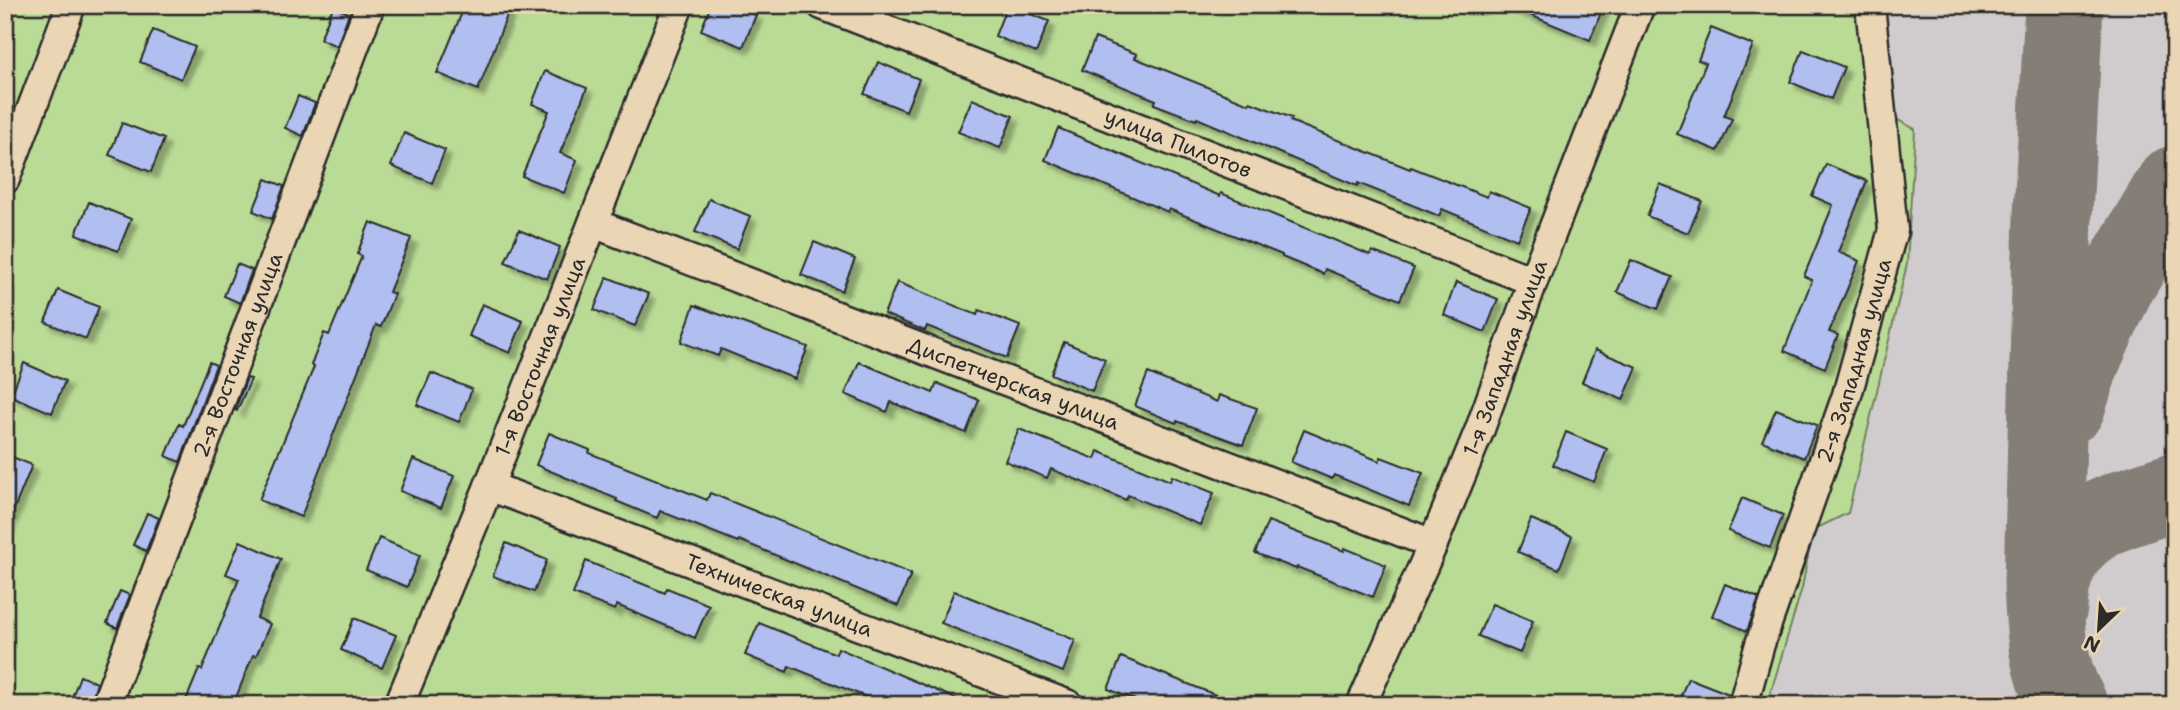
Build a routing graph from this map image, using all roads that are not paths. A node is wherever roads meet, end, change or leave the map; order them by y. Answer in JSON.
{"nodes":[{"id":1,"x":71,"y":5,"type":"edge"},
{"id":2,"x":370,"y":5,"type":"edge"},
{"id":3,"x":679,"y":5,"type":"edge"},
{"id":4,"x":822,"y":5,"type":"edge"},
{"id":5,"x":1640,"y":5,"type":"edge"},
{"id":6,"x":1870,"y":5,"type":"edge"},
{"id":7,"x":5,"y":179,"type":"edge"},
{"id":8,"x":593,"y":223,"type":"junction"},
{"id":9,"x":1533,"y":281,"type":"junction"},
{"id":10,"x":489,"y":486,"type":"junction"},
{"id":11,"x":1433,"y":544,"type":"junction"},
{"id":12,"x":106,"y":705,"type":"edge"},
{"id":13,"x":399,"y":705,"type":"edge"},
{"id":14,"x":1069,"y":705,"type":"edge"},
{"id":15,"x":1361,"y":705,"type":"edge"},
{"id":16,"x":1743,"y":705,"type":"edge"}],
"edges":[{"from":1,"to":7,"type":"street"},
{"from":2,"to":12,"type":"street","name":"2-я Восточная улица"},
{"from":3,"to":8,"type":"street","name":"1-я Восточная улица"},
{"from":4,"to":9,"type":"street","name":"улица Пилотов"},
{"from":5,"to":9,"type":"street","name":"1-я Западная улица"},
{"from":6,"to":16,"type":"street","name":"2-я Западная улица"},
{"from":8,"to":10,"type":"street","name":"1-я Восточная улица"},
{"from":8,"to":11,"type":"street","name":"Диспетчерская улица"},
{"from":9,"to":11,"type":"street","name":"1-я Западная улица"},
{"from":10,"to":13,"type":"street","name":"1-я Восточная улица"},
{"from":10,"to":14,"type":"street","name":"Техническая улица"},
{"from":11,"to":15,"type":"street","name":"1-я Западная улица"}]}
